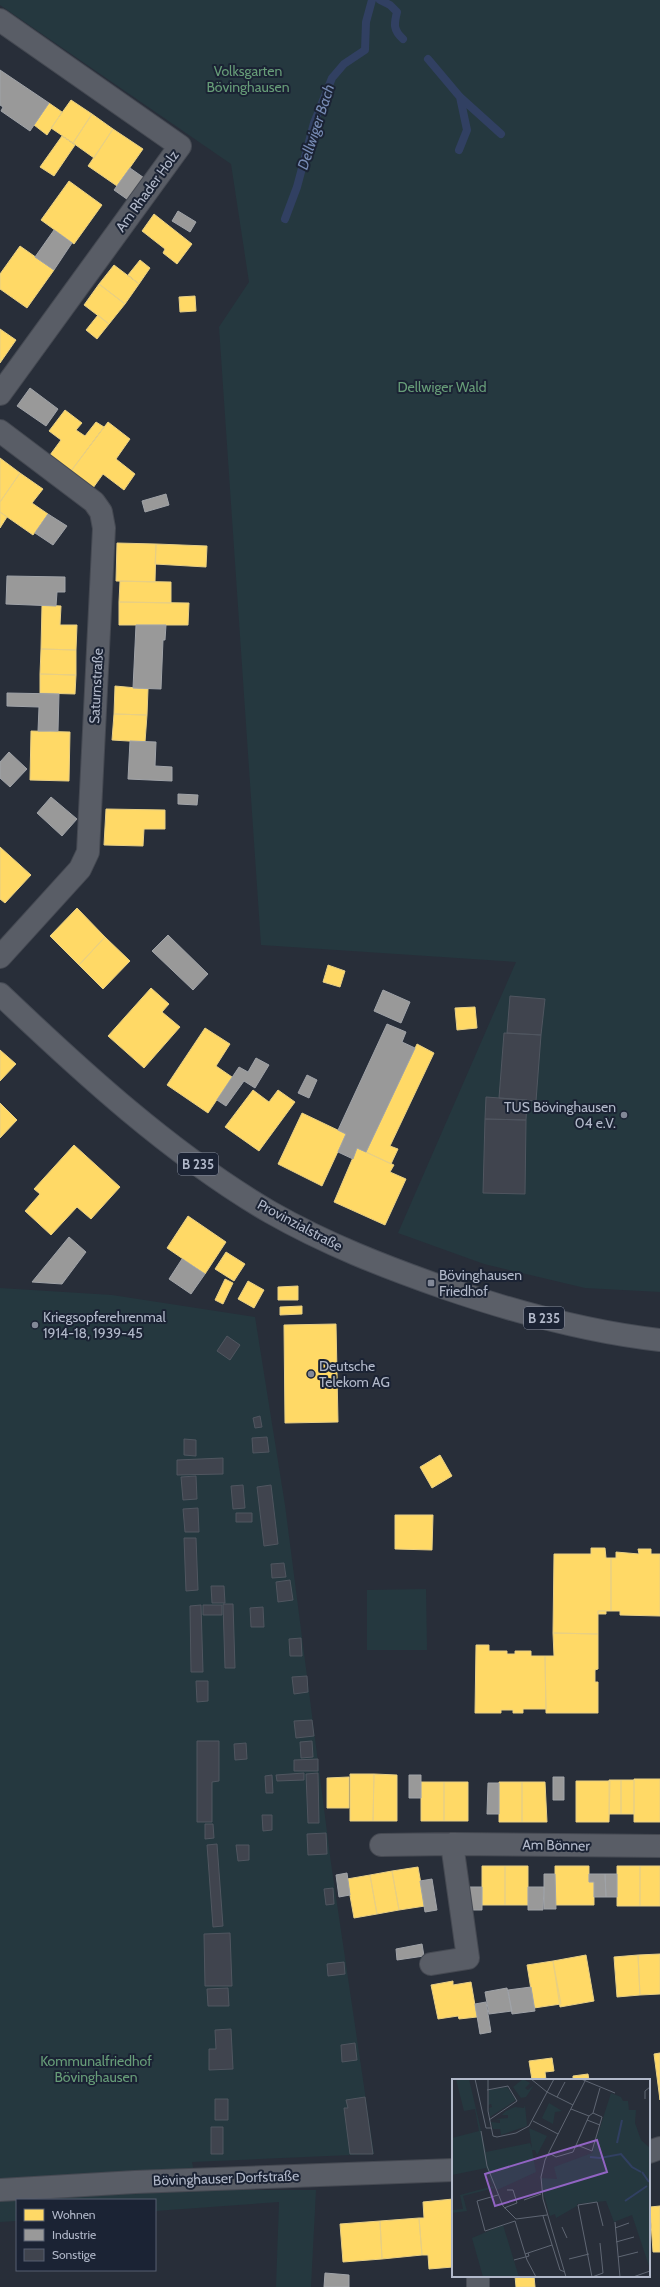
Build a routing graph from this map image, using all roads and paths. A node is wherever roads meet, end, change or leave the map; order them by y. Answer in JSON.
{"nodes":[{"id":1,"x":0,"y":20,"type":"edge"},
{"id":2,"x":0,"y":394,"type":"edge"},
{"id":3,"x":0,"y":432,"type":"edge"},
{"id":4,"x":0,"y":957,"type":"edge"},
{"id":5,"x":0,"y":994,"type":"edge"},
{"id":6,"x":660,"y":1340,"type":"edge"},
{"id":7,"x":452,"y":1844,"type":"junction"},
{"id":8,"x":381,"y":1845,"type":"dead end"},
{"id":9,"x":660,"y":1846,"type":"edge"},
{"id":10,"x":431,"y":1964,"type":"dead end"},
{"id":11,"x":660,"y":2148,"type":"edge"},
{"id":12,"x":650,"y":2152,"type":"edge"},
{"id":13,"x":452,"y":2170,"type":"edge"},
{"id":14,"x":0,"y":2190,"type":"edge"}],
"edges":[{"from":1,"to":2,"type":"street","name":"Am Rhader Holz"},
{"from":3,"to":4,"type":"street","name":"Saturnstraße"},
{"from":5,"to":6,"type":"main road","name":"Provinzialstraße","number":"B 235"},
{"from":7,"to":8,"type":"street","name":"Am Bönner"},
{"from":7,"to":9,"type":"street","name":"Am Bönner"},
{"from":7,"to":10,"type":"street"},
{"from":11,"to":12,"type":"street"},
{"from":13,"to":14,"type":"street","name":"Bövinghauser Dorfstraße"}]}
